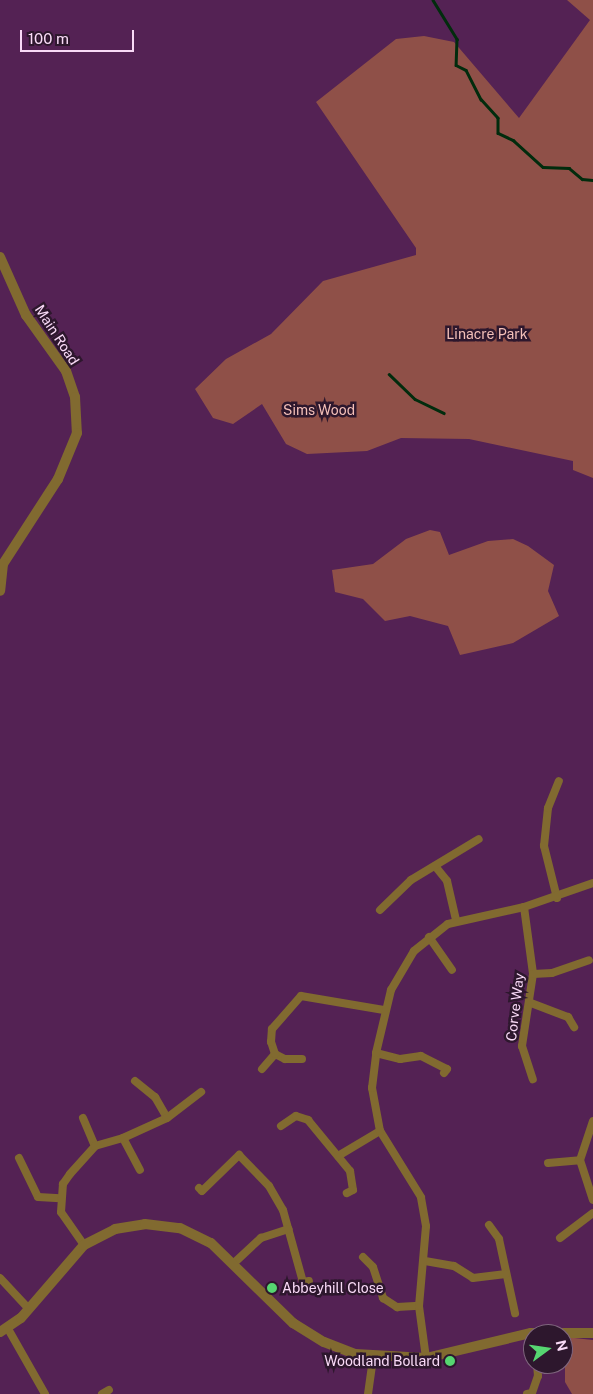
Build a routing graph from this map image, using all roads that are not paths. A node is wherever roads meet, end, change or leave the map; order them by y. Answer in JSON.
{"nodes":[{"id":1,"x":0,"y":257,"type":"edge"},
{"id":2,"x":0,"y":591,"type":"edge"},
{"id":3,"x":559,"y":781,"type":"dead end"},
{"id":4,"x":479,"y":838,"type":"dead end"},
{"id":5,"x":435,"y":866,"type":"junction"},
{"id":6,"x":593,"y":883,"type":"edge"},
{"id":7,"x":557,"y":898,"type":"junction"},
{"id":8,"x":524,"y":907,"type":"junction"},
{"id":9,"x":380,"y":910,"type":"dead end"},
{"id":10,"x":456,"y":920,"type":"junction"},
{"id":11,"x":429,"y":937,"type":"junction"},
{"id":12,"x":588,"y":960,"type":"dead end"},
{"id":13,"x":452,"y":970,"type":"dead end"},
{"id":14,"x":533,"y":974,"type":"junction"},
{"id":15,"x":531,"y":1003,"type":"junction"},
{"id":16,"x":384,"y":1010,"type":"junction"},
{"id":17,"x":574,"y":1027,"type":"dead end"},
{"id":18,"x":376,"y":1053,"type":"junction"},
{"id":19,"x":275,"y":1054,"type":"junction"},
{"id":20,"x":302,"y":1059,"type":"dead end"},
{"id":21,"x":262,"y":1069,"type":"dead end"},
{"id":22,"x":444,"y":1073,"type":"dead end"},
{"id":23,"x":533,"y":1079,"type":"dead end"},
{"id":24,"x":135,"y":1081,"type":"dead end"},
{"id":25,"x":201,"y":1092,"type":"dead end"},
{"id":26,"x":83,"y":1118,"type":"dead end"},
{"id":27,"x":166,"y":1118,"type":"junction"},
{"id":28,"x":593,"y":1121,"type":"edge"},
{"id":29,"x":281,"y":1126,"type":"dead end"},
{"id":30,"x":380,"y":1131,"type":"junction"},
{"id":31,"x":123,"y":1138,"type":"junction"},
{"id":32,"x":96,"y":1146,"type":"junction"},
{"id":33,"x":338,"y":1156,"type":"junction"},
{"id":34,"x":19,"y":1158,"type":"dead end"},
{"id":35,"x":580,"y":1160,"type":"junction"},
{"id":36,"x":548,"y":1163,"type":"dead end"},
{"id":37,"x":140,"y":1170,"type":"dead end"},
{"id":38,"x":199,"y":1188,"type":"dead end"},
{"id":39,"x":347,"y":1193,"type":"dead end"},
{"id":40,"x":60,"y":1198,"type":"junction"},
{"id":41,"x":593,"y":1200,"type":"edge"},
{"id":42,"x":593,"y":1213,"type":"edge"},
{"id":43,"x":489,"y":1225,"type":"dead end"},
{"id":44,"x":289,"y":1229,"type":"junction"},
{"id":45,"x":560,"y":1238,"type":"dead end"},
{"id":46,"x":84,"y":1245,"type":"junction"},
{"id":47,"x":363,"y":1257,"type":"dead end"},
{"id":48,"x":425,"y":1261,"type":"junction"},
{"id":49,"x":234,"y":1263,"type":"junction"},
{"id":50,"x":506,"y":1274,"type":"junction"},
{"id":51,"x":0,"y":1278,"type":"edge"},
{"id":52,"x":309,"y":1281,"type":"dead end"},
{"id":53,"x":419,"y":1306,"type":"junction"},
{"id":54,"x":29,"y":1309,"type":"junction"},
{"id":55,"x":515,"y":1313,"type":"dead end"},
{"id":56,"x":3,"y":1330,"type":"edge"},
{"id":57,"x":593,"y":1333,"type":"edge"},
{"id":58,"x":573,"y":1335,"type":"edge"},
{"id":59,"x":523,"y":1340,"type":"edge"},
{"id":60,"x":373,"y":1357,"type":"junction"},
{"id":61,"x":426,"y":1358,"type":"junction"},
{"id":62,"x":538,"y":1374,"type":"edge"},
{"id":63,"x":45,"y":1394,"type":"edge"},
{"id":64,"x":368,"y":1394,"type":"edge"},
{"id":65,"x":531,"y":1394,"type":"edge"}],
"edges":[{"from":1,"to":2,"type":"street","name":"Main Road"},
{"from":3,"to":7,"type":"street"},
{"from":4,"to":5,"type":"street"},
{"from":5,"to":9,"type":"street"},
{"from":5,"to":10,"type":"street"},
{"from":6,"to":7,"type":"street"},
{"from":7,"to":8,"type":"street"},
{"from":8,"to":10,"type":"street"},
{"from":8,"to":14,"type":"street","name":"Corve Way"},
{"from":10,"to":11,"type":"street"},
{"from":11,"to":13,"type":"street"},
{"from":11,"to":16,"type":"street"},
{"from":12,"to":14,"type":"street"},
{"from":14,"to":15,"type":"street","name":"Corve Way"},
{"from":15,"to":17,"type":"street"},
{"from":15,"to":23,"type":"street","name":"Corve Way"},
{"from":16,"to":18,"type":"street"},
{"from":16,"to":19,"type":"street"},
{"from":18,"to":22,"type":"street"},
{"from":18,"to":30,"type":"street"},
{"from":19,"to":20,"type":"street"},
{"from":19,"to":21,"type":"street"},
{"from":24,"to":27,"type":"street"},
{"from":25,"to":27,"type":"street"},
{"from":26,"to":32,"type":"street"},
{"from":27,"to":31,"type":"street"},
{"from":28,"to":35,"type":"street"},
{"from":29,"to":33,"type":"street"},
{"from":30,"to":33,"type":"street"},
{"from":30,"to":48,"type":"street"},
{"from":31,"to":32,"type":"street"},
{"from":31,"to":37,"type":"street"},
{"from":32,"to":40,"type":"street"},
{"from":33,"to":39,"type":"street"},
{"from":34,"to":40,"type":"street"},
{"from":35,"to":36,"type":"street"},
{"from":35,"to":41,"type":"street"},
{"from":38,"to":44,"type":"street"},
{"from":40,"to":46,"type":"street"},
{"from":42,"to":45,"type":"street"},
{"from":43,"to":50,"type":"street"},
{"from":44,"to":49,"type":"street"},
{"from":44,"to":52,"type":"street"},
{"from":46,"to":49,"type":"street"},
{"from":46,"to":54,"type":"street"},
{"from":47,"to":53,"type":"street"},
{"from":48,"to":50,"type":"street"},
{"from":48,"to":53,"type":"street"},
{"from":49,"to":60,"type":"street"},
{"from":50,"to":55,"type":"street"},
{"from":51,"to":54,"type":"street"},
{"from":53,"to":61,"type":"street"},
{"from":54,"to":56,"type":"street"},
{"from":56,"to":63,"type":"street"},
{"from":57,"to":58,"type":"street"},
{"from":59,"to":61,"type":"street"},
{"from":60,"to":61,"type":"street"},
{"from":60,"to":64,"type":"street"},
{"from":62,"to":65,"type":"street"}]}
